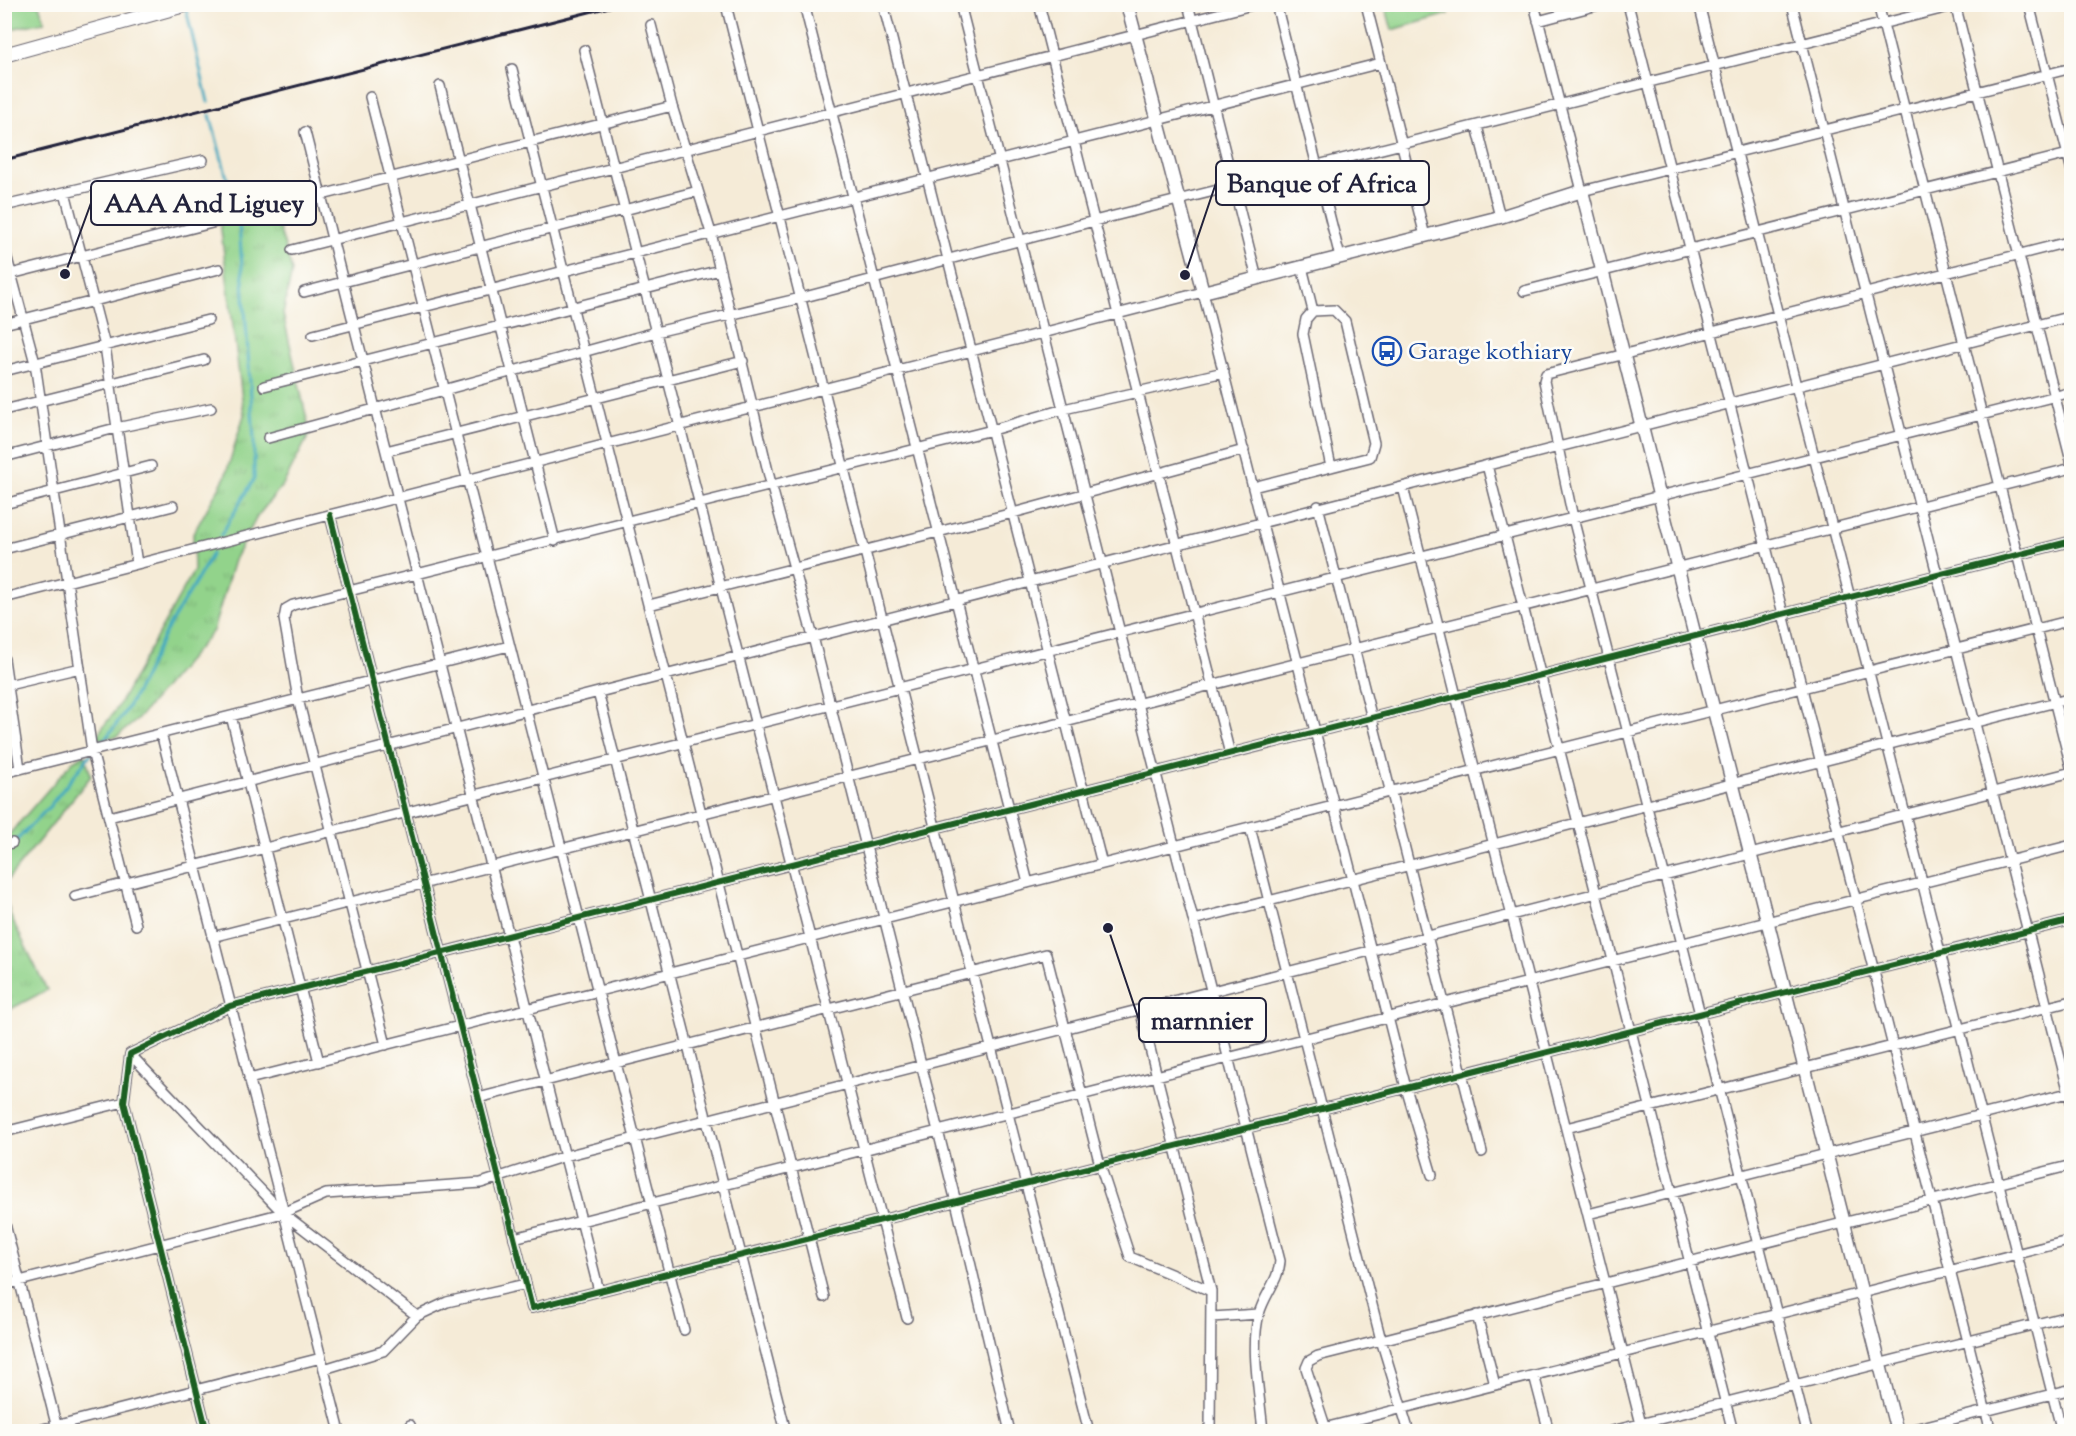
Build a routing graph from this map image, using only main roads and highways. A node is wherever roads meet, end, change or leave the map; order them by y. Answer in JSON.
{"nodes":[{"id":1,"x":1127,"y":4,"type":"edge"},
{"id":2,"x":183,"y":6,"type":"edge"},
{"id":3,"x":4,"y":55,"type":"edge"},
{"id":4,"x":1897,"y":1431,"type":"edge"}],
"edges":[{"from":1,"to":4,"type":"main road"},
{"from":2,"to":3,"type":"highway"}]}
